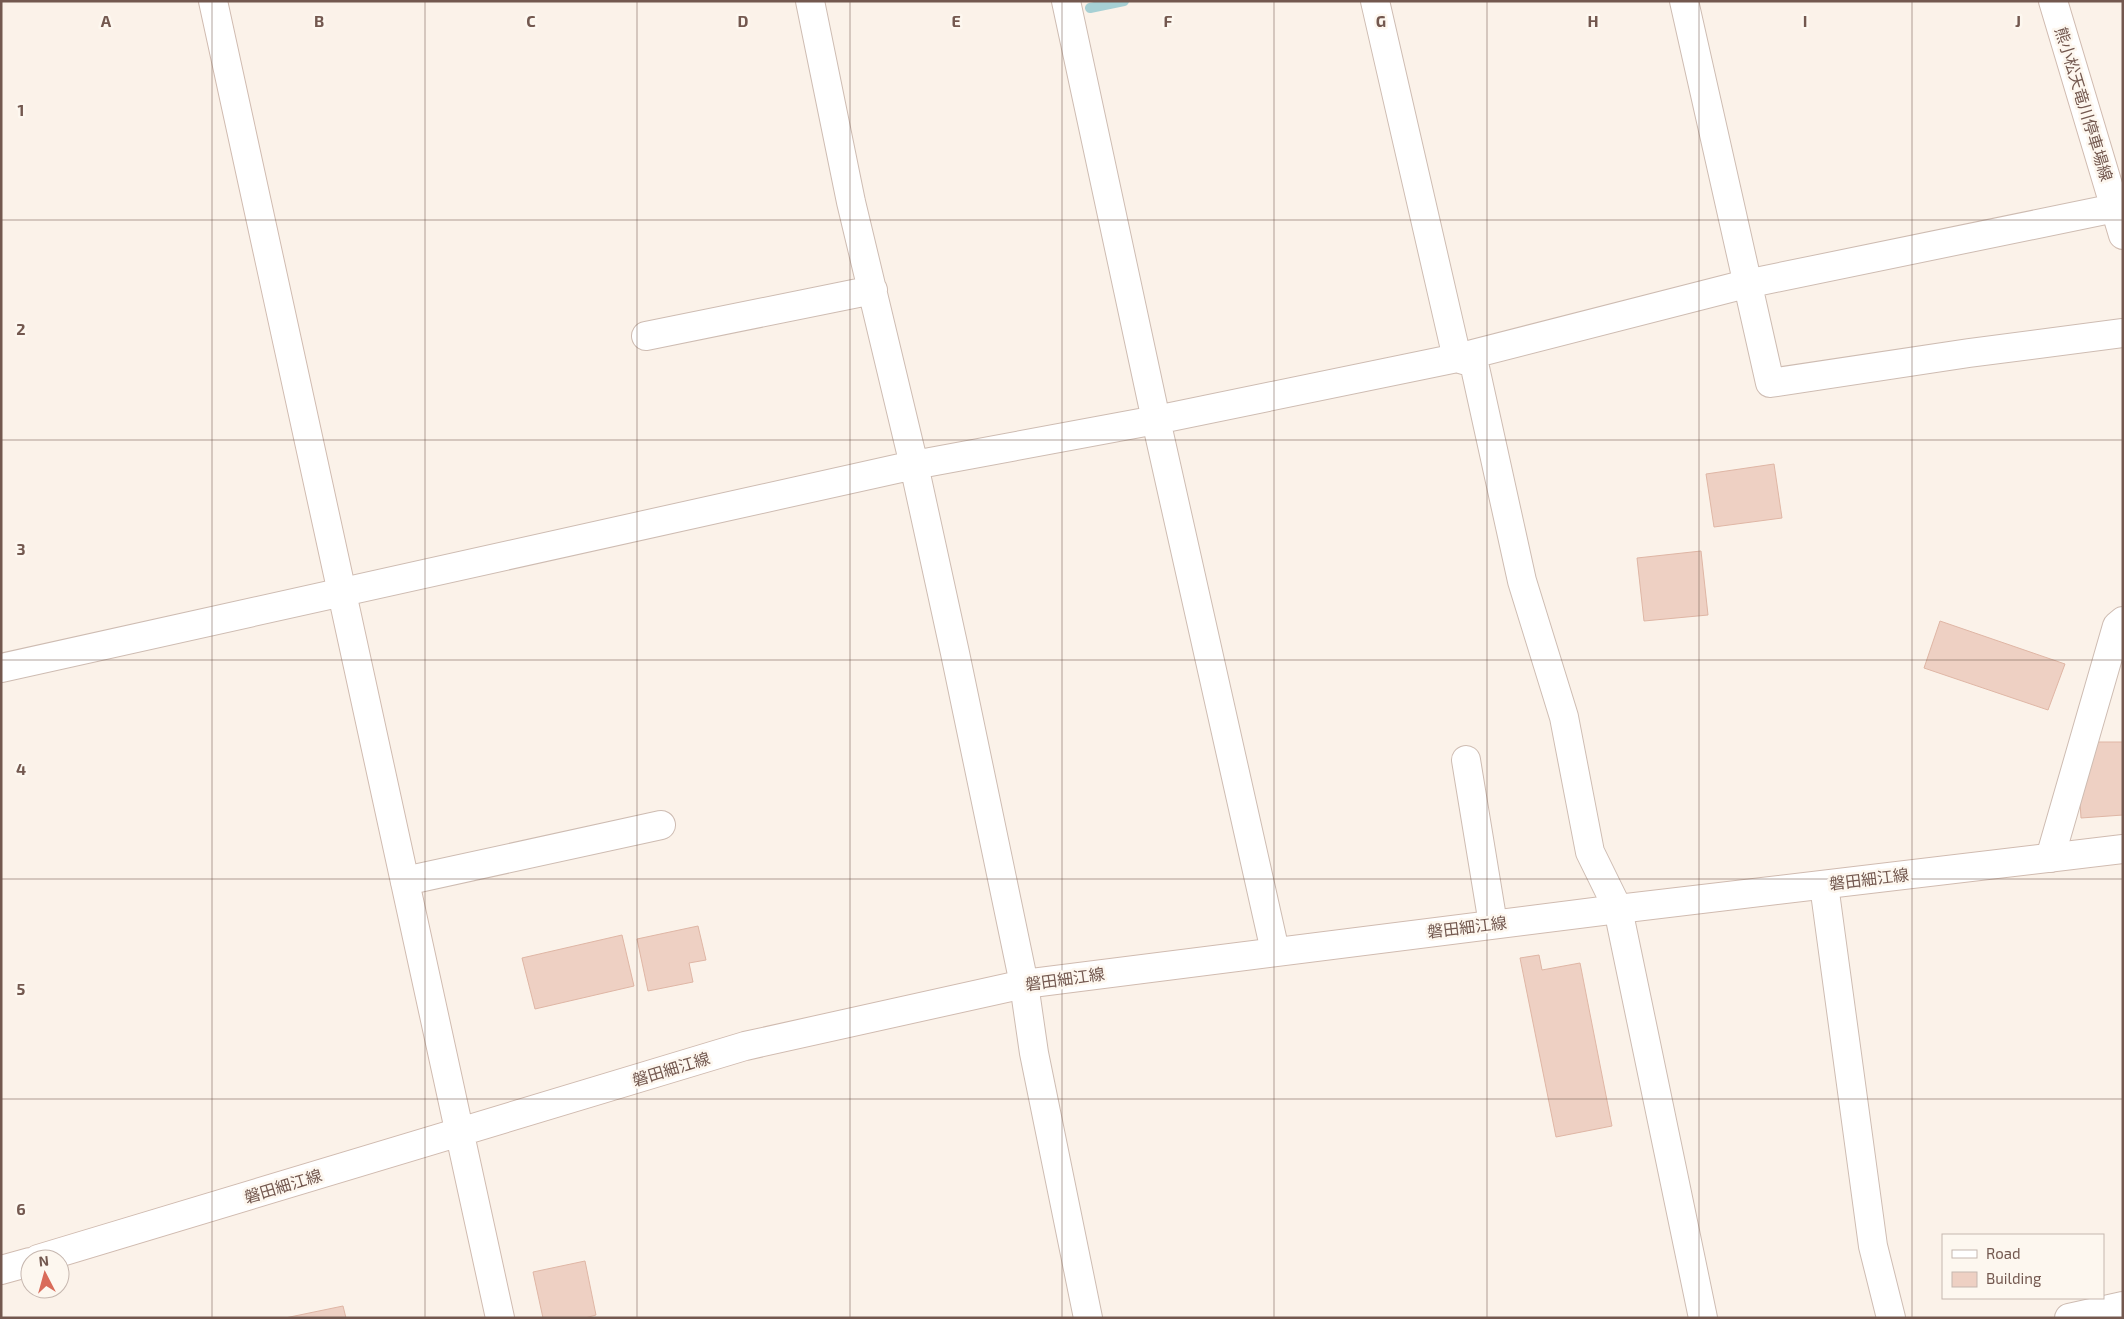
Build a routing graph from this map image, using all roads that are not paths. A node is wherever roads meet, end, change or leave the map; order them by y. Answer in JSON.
{"nodes":[{"id":1,"x":213,"y":1,"type":"edge"},
{"id":2,"x":810,"y":1,"type":"edge"},
{"id":3,"x":1066,"y":1,"type":"edge"},
{"id":4,"x":1375,"y":1,"type":"edge"},
{"id":5,"x":1684,"y":1,"type":"edge"},
{"id":6,"x":2053,"y":1,"type":"edge"},
{"id":7,"x":2114,"y":208,"type":"junction"},
{"id":8,"x":2123,"y":235,"type":"edge"},
{"id":9,"x":1746,"y":284,"type":"junction"},
{"id":10,"x":872,"y":290,"type":"junction"},
{"id":11,"x":2123,"y":333,"type":"edge"},
{"id":12,"x":646,"y":336,"type":"dead end"},
{"id":13,"x":1457,"y":358,"type":"junction"},
{"id":14,"x":1156,"y":420,"type":"junction"},
{"id":15,"x":914,"y":465,"type":"junction"},
{"id":16,"x":342,"y":593,"type":"junction"},
{"id":17,"x":2123,"y":621,"type":"edge"},
{"id":18,"x":1,"y":668,"type":"edge"},
{"id":19,"x":1466,"y":760,"type":"dead end"},
{"id":20,"x":661,"y":825,"type":"dead end"},
{"id":21,"x":2123,"y":849,"type":"edge"},
{"id":22,"x":2050,"y":858,"type":"junction"},
{"id":23,"x":405,"y":881,"type":"junction"},
{"id":24,"x":1824,"y":885,"type":"junction"},
{"id":25,"x":1618,"y":909,"type":"junction"},
{"id":26,"x":1492,"y":924,"type":"junction"},
{"id":27,"x":1275,"y":951,"type":"junction"},
{"id":28,"x":1024,"y":984,"type":"junction"},
{"id":29,"x":460,"y":1133,"type":"junction"},
{"id":30,"x":70,"y":1249,"type":"edge"},
{"id":31,"x":20,"y":1265,"type":"edge"},
{"id":32,"x":1,"y":1270,"type":"edge"},
{"id":33,"x":2123,"y":1306,"type":"edge"},
{"id":34,"x":500,"y":1318,"type":"edge"},
{"id":35,"x":1088,"y":1318,"type":"edge"},
{"id":36,"x":1702,"y":1318,"type":"edge"},
{"id":37,"x":1891,"y":1318,"type":"edge"},
{"id":38,"x":2069,"y":1318,"type":"edge"}],
"edges":[{"from":1,"to":16,"type":"street"},
{"from":2,"to":10,"type":"street"},
{"from":3,"to":14,"type":"street"},
{"from":4,"to":13,"type":"street"},
{"from":5,"to":9,"type":"street"},
{"from":6,"to":7,"type":"street","name":"熊小松天竜川停車場線"},
{"from":7,"to":8,"type":"street","name":"熊小松天竜川停車場線"},
{"from":7,"to":9,"type":"street"},
{"from":9,"to":11,"type":"street"},
{"from":9,"to":13,"type":"street"},
{"from":10,"to":12,"type":"street"},
{"from":10,"to":15,"type":"street"},
{"from":13,"to":14,"type":"street"},
{"from":13,"to":25,"type":"street"},
{"from":14,"to":15,"type":"street"},
{"from":14,"to":27,"type":"street"},
{"from":15,"to":16,"type":"street"},
{"from":15,"to":28,"type":"street"},
{"from":16,"to":18,"type":"street"},
{"from":16,"to":23,"type":"street"},
{"from":17,"to":22,"type":"street"},
{"from":19,"to":26,"type":"street"},
{"from":20,"to":23,"type":"street"},
{"from":21,"to":22,"type":"street","name":"磐田細江線"},
{"from":22,"to":24,"type":"street","name":"磐田細江線"},
{"from":23,"to":29,"type":"street"},
{"from":24,"to":25,"type":"street","name":"磐田細江線"},
{"from":24,"to":37,"type":"street"},
{"from":25,"to":26,"type":"street","name":"磐田細江線"},
{"from":25,"to":36,"type":"street"},
{"from":26,"to":27,"type":"street","name":"磐田細江線"},
{"from":27,"to":28,"type":"street","name":"磐田細江線"},
{"from":28,"to":29,"type":"street","name":"磐田細江線"},
{"from":28,"to":35,"type":"street"},
{"from":29,"to":30,"type":"street","name":"磐田細江線"},
{"from":29,"to":34,"type":"street"},
{"from":31,"to":32,"type":"street"},
{"from":33,"to":38,"type":"street"}]}
